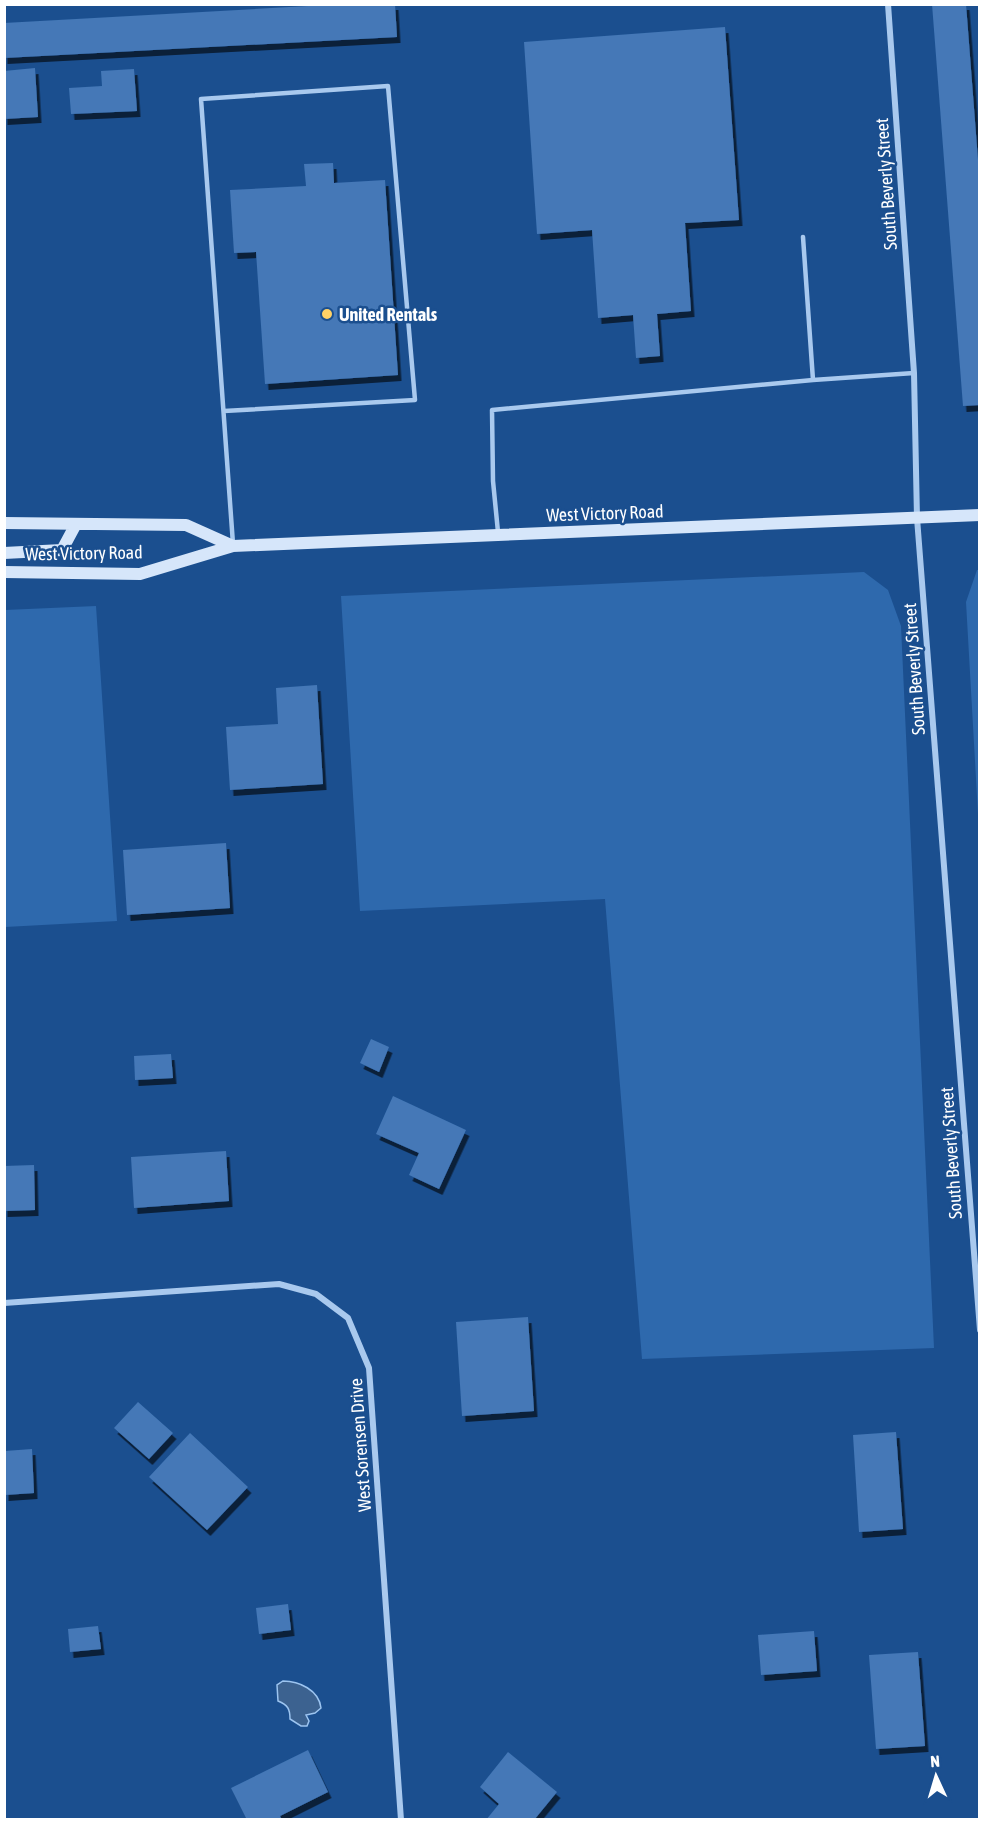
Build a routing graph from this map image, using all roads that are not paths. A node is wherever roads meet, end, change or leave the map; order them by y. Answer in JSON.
{"nodes":[{"id":1,"x":888,"y":4,"type":"edge"},
{"id":2,"x":802,"y":237,"type":"dead end"},
{"id":3,"x":914,"y":373,"type":"junction"},
{"id":4,"x":813,"y":380,"type":"junction"},
{"id":5,"x":224,"y":411,"type":"junction"},
{"id":6,"x":980,"y":515,"type":"edge"},
{"id":7,"x":917,"y":518,"type":"junction"},
{"id":8,"x":4,"y":523,"type":"edge"},
{"id":9,"x":76,"y":524,"type":"junction"},
{"id":10,"x":498,"y":535,"type":"junction"},
{"id":11,"x":233,"y":546,"type":"junction"},
{"id":12,"x":4,"y":554,"type":"edge"},
{"id":13,"x":4,"y":572,"type":"edge"},
{"id":14,"x":4,"y":1303,"type":"edge"},
{"id":15,"x":980,"y":1330,"type":"edge"},
{"id":16,"x":401,"y":1820,"type":"edge"}],
"edges":[{"from":1,"to":3,"type":"street","name":"South Beverly Street"},
{"from":2,"to":4,"type":"lane"},
{"from":3,"to":4,"type":"lane"},
{"from":3,"to":7,"type":"street","name":"South Beverly Street"},
{"from":4,"to":10,"type":"lane"},
{"from":5,"to":5,"type":"lane"},
{"from":5,"to":11,"type":"lane"},
{"from":6,"to":7,"type":"main road","name":"West Victory Road"},
{"from":7,"to":10,"type":"main road","name":"West Victory Road"},
{"from":7,"to":15,"type":"street","name":"South Beverly Street"},
{"from":8,"to":9,"type":"main road","name":"West Victory Road"},
{"from":9,"to":11,"type":"main road","name":"West Victory Road"},
{"from":9,"to":12,"type":"main road","name":"West Victory Road"},
{"from":10,"to":11,"type":"main road","name":"West Victory Road"},
{"from":11,"to":13,"type":"main road","name":"West Victory Road"},
{"from":14,"to":16,"type":"street","name":"West Sorensen Drive"}]}
